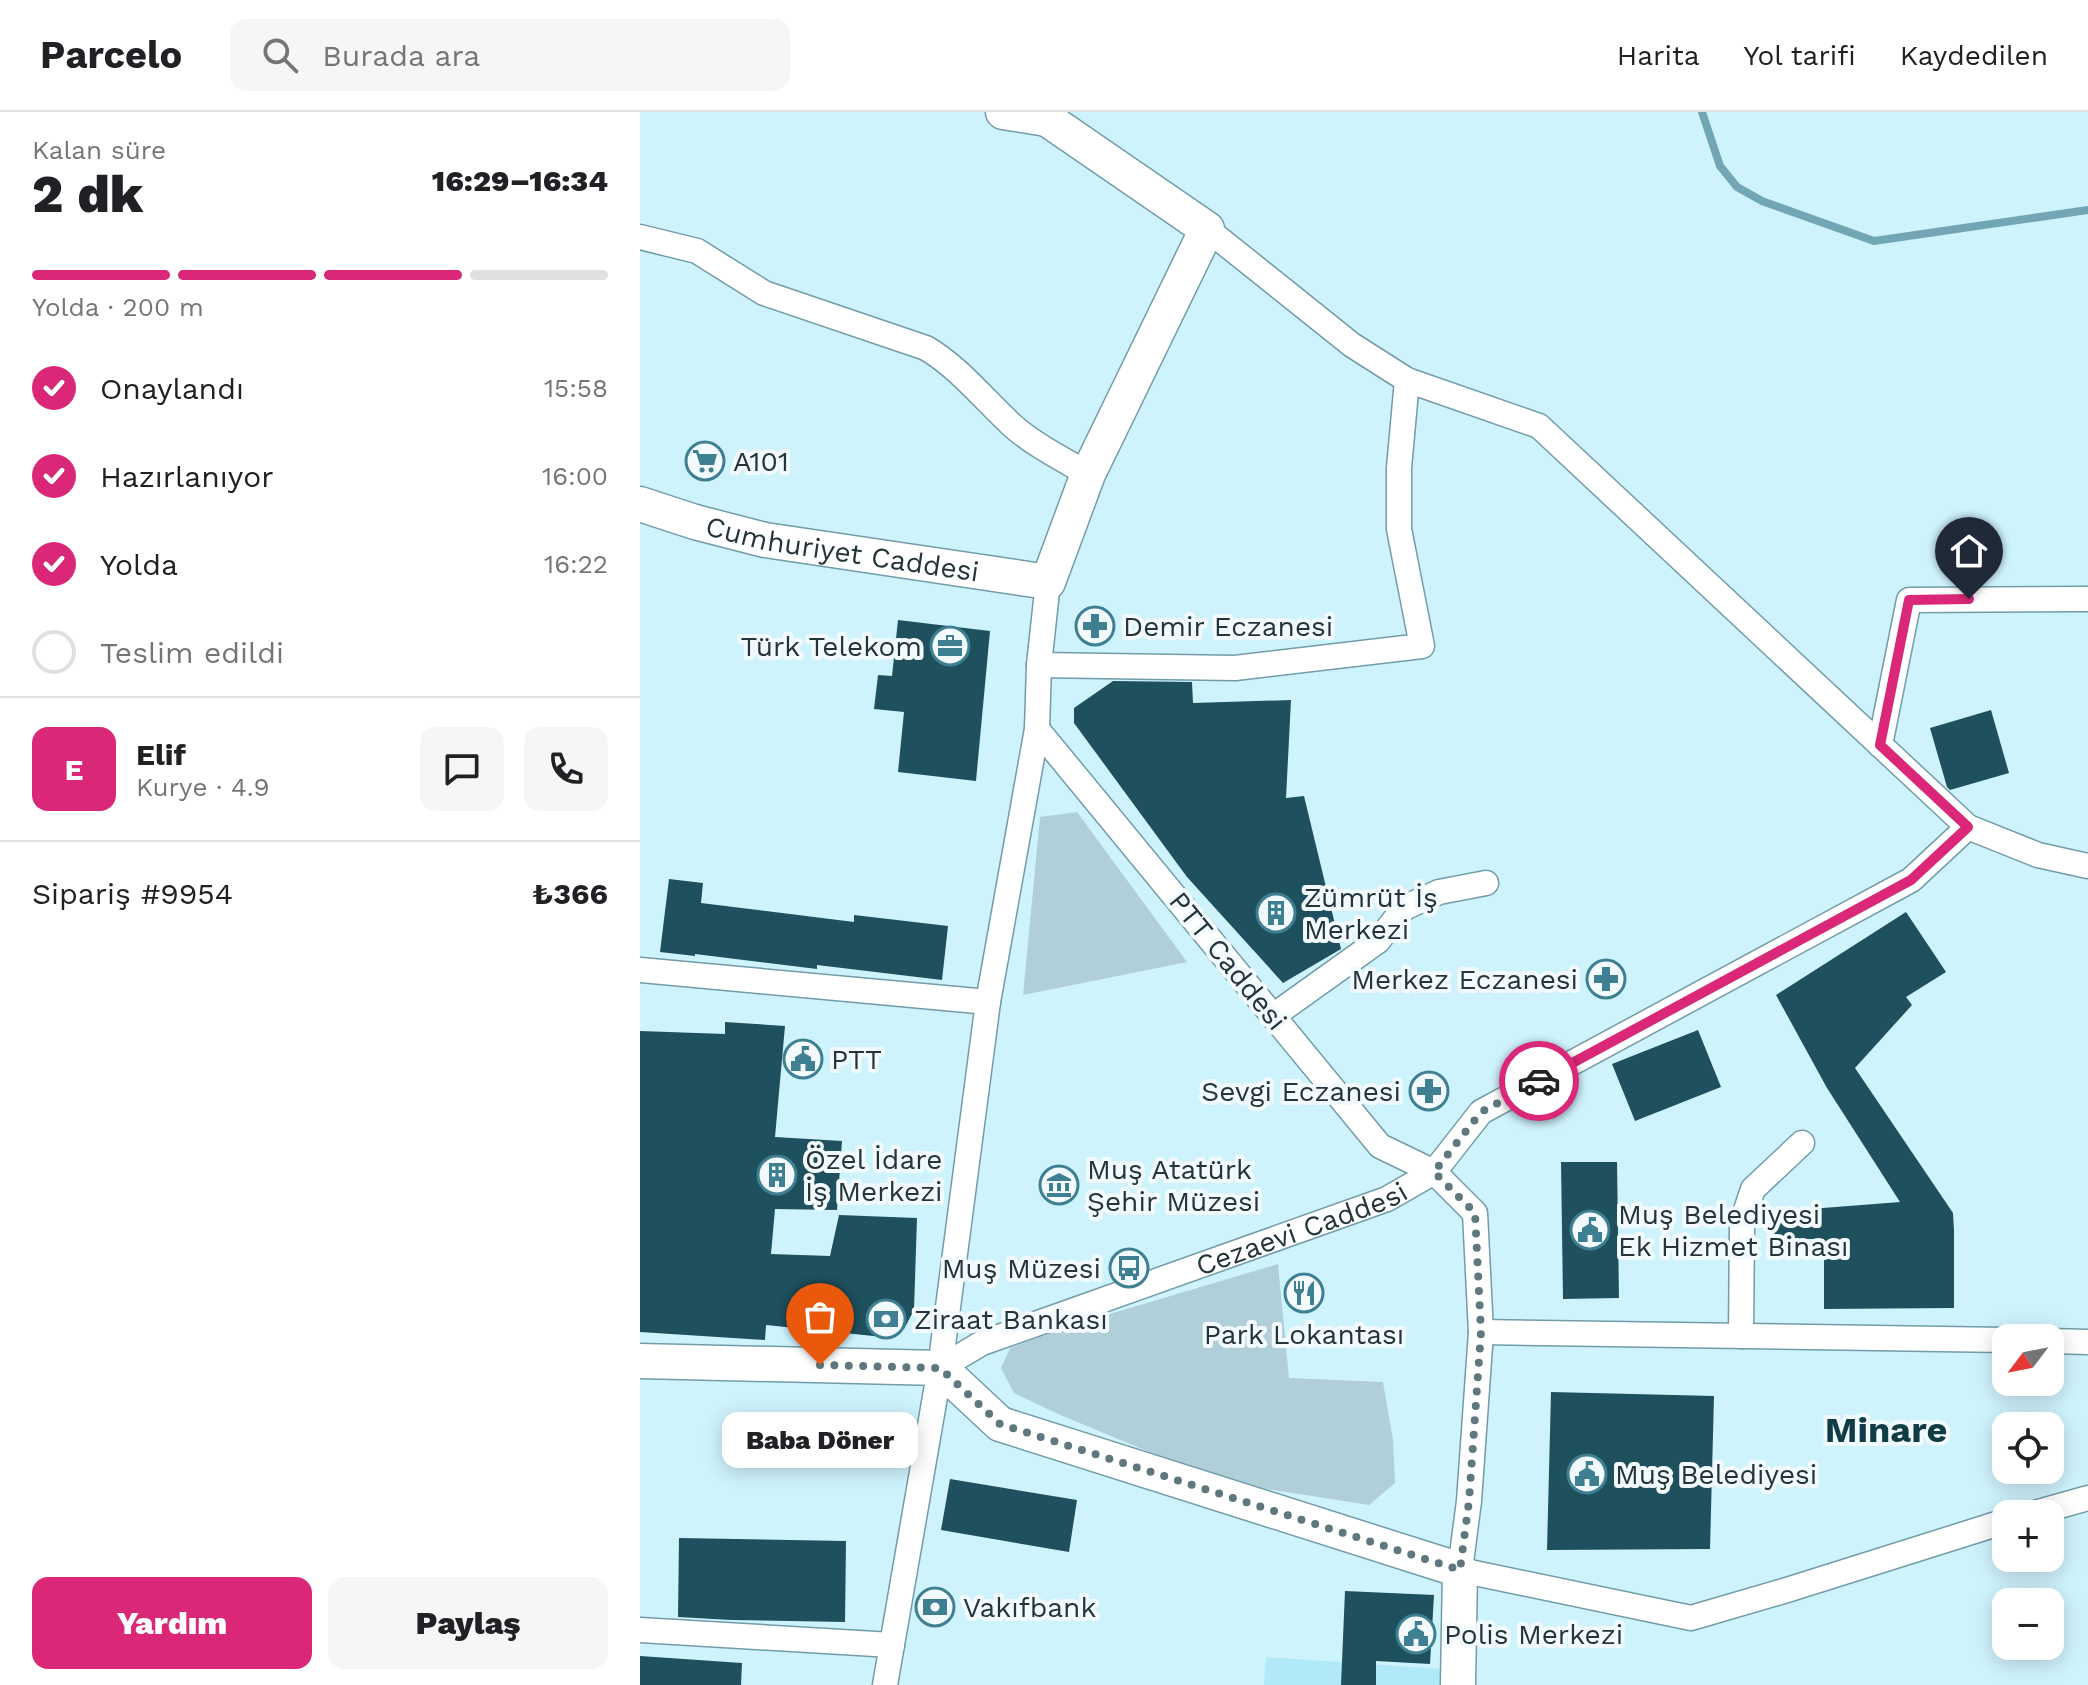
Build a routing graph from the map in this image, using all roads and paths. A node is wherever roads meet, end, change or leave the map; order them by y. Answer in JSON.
{"nodes":[{"id":1,"x":1003,"y":112,"type":"edge"},
{"id":2,"x":1044,"y":115,"type":"edge"},
{"id":3,"x":1207,"y":229,"type":"junction"},
{"id":4,"x":640,"y":237,"type":"edge"},
{"id":5,"x":1407,"y":380,"type":"junction"},
{"id":6,"x":1088,"y":474,"type":"junction"},
{"id":7,"x":640,"y":504,"type":"edge"},
{"id":8,"x":1048,"y":582,"type":"junction"},
{"id":9,"x":2088,"y":599,"type":"edge"},
{"id":10,"x":1039,"y":665,"type":"junction"},
{"id":11,"x":1037,"y":729,"type":"junction"},
{"id":12,"x":1880,"y":745,"type":"junction"},
{"id":13,"x":1968,"y":827,"type":"junction"},
{"id":14,"x":2088,"y":866,"type":"edge"},
{"id":15,"x":1486,"y":883,"type":"dead end"},
{"id":16,"x":640,"y":970,"type":"edge"},
{"id":17,"x":988,"y":1002,"type":"junction"},
{"id":18,"x":1273,"y":1016,"type":"junction"},
{"id":19,"x":1802,"y":1143,"type":"dead end"},
{"id":20,"x":1434,"y":1172,"type":"junction"},
{"id":21,"x":1481,"y":1332,"type":"junction"},
{"id":22,"x":1741,"y":1336,"type":"junction"},
{"id":23,"x":1992,"y":1340,"type":"edge"},
{"id":24,"x":2064,"y":1341,"type":"edge"},
{"id":25,"x":2088,"y":1342,"type":"edge"},
{"id":26,"x":640,"y":1361,"type":"edge"},
{"id":27,"x":940,"y":1368,"type":"junction"},
{"id":28,"x":2088,"y":1498,"type":"edge"},
{"id":29,"x":2064,"y":1505,"type":"edge"},
{"id":30,"x":1992,"y":1525,"type":"edge"},
{"id":31,"x":1460,"y":1570,"type":"junction"},
{"id":32,"x":640,"y":1630,"type":"edge"},
{"id":33,"x":892,"y":1645,"type":"junction"},
{"id":34,"x":885,"y":1685,"type":"edge"},
{"id":35,"x":1458,"y":1685,"type":"edge"}],
"edges":[{"from":1,"to":2,"type":"street"},
{"from":2,"to":3,"type":"street"},
{"from":3,"to":5,"type":"street"},
{"from":3,"to":6,"type":"street"},
{"from":4,"to":6,"type":"street"},
{"from":5,"to":10,"type":"street"},
{"from":5,"to":12,"type":"street"},
{"from":6,"to":8,"type":"street"},
{"from":7,"to":8,"type":"street","name":"Cumhuriyet Caddesi"},
{"from":8,"to":10,"type":"street"},
{"from":9,"to":12,"type":"street"},
{"from":10,"to":11,"type":"street"},
{"from":11,"to":17,"type":"street"},
{"from":11,"to":18,"type":"street","name":"PTT Caddesi"},
{"from":12,"to":13,"type":"street"},
{"from":13,"to":14,"type":"street"},
{"from":13,"to":20,"type":"street"},
{"from":15,"to":18,"type":"street"},
{"from":16,"to":17,"type":"street"},
{"from":17,"to":27,"type":"street"},
{"from":18,"to":20,"type":"street","name":"PTT Caddesi"},
{"from":19,"to":22,"type":"street"},
{"from":20,"to":21,"type":"street","name":"Cezaevi Caddesi"},
{"from":20,"to":27,"type":"street","name":"Cezaevi Caddesi"},
{"from":21,"to":22,"type":"street"},
{"from":21,"to":31,"type":"street","name":"Cezaevi Caddesi"},
{"from":22,"to":23,"type":"street"},
{"from":24,"to":25,"type":"street"},
{"from":26,"to":27,"type":"street"},
{"from":27,"to":31,"type":"street"},
{"from":27,"to":33,"type":"street"},
{"from":28,"to":29,"type":"street"},
{"from":30,"to":31,"type":"street"},
{"from":31,"to":35,"type":"street","name":"Cezaevi Caddesi"},
{"from":32,"to":33,"type":"street"},
{"from":33,"to":34,"type":"street"}]}
